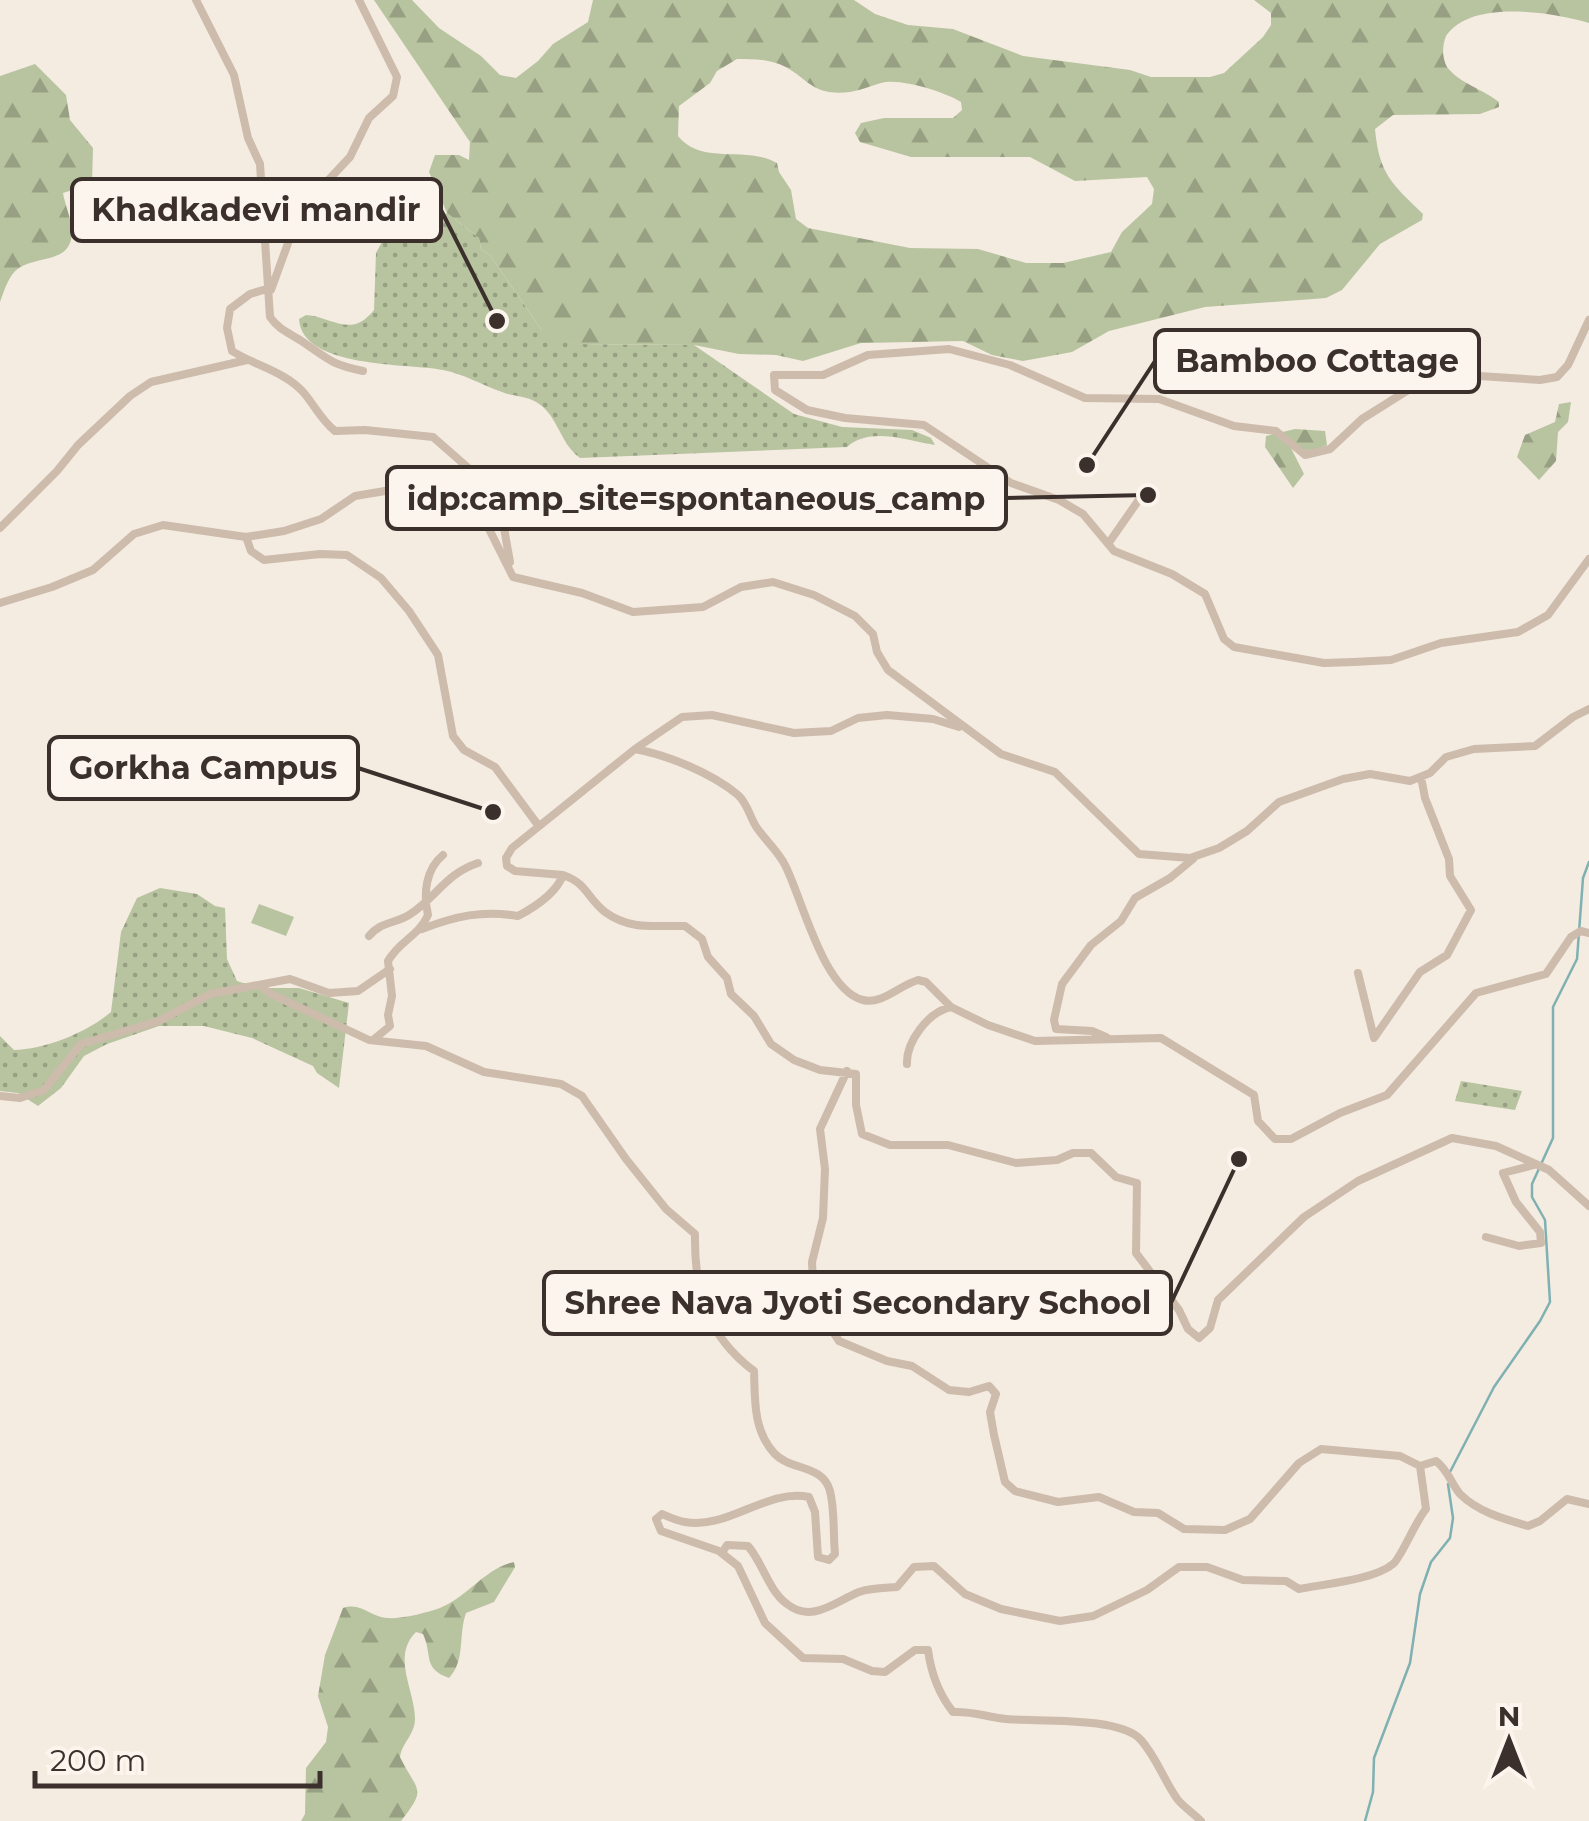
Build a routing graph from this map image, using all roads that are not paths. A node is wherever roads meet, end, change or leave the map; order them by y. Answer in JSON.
{"nodes":[{"id":1,"x":196,"y":0,"type":"edge"},
{"id":2,"x":359,"y":0,"type":"edge"},
{"id":3,"x":270,"y":291,"type":"junction"},
{"id":4,"x":1589,"y":320,"type":"edge"},
{"id":5,"x":249,"y":360,"type":"junction"},
{"id":6,"x":363,"y":371,"type":"dead end"},
{"id":7,"x":1138,"y":501,"type":"dead end"},
{"id":8,"x":0,"y":528,"type":"edge"},
{"id":9,"x":246,"y":537,"type":"junction"},
{"id":10,"x":1108,"y":544,"type":"junction"},
{"id":11,"x":1589,"y":559,"type":"edge"},
{"id":12,"x":512,"y":576,"type":"junction"},
{"id":13,"x":0,"y":603,"type":"edge"},
{"id":14,"x":1589,"y":709,"type":"edge"},
{"id":15,"x":976,"y":736,"type":"junction"},
{"id":16,"x":635,"y":749,"type":"junction"},
{"id":17,"x":1421,"y":776,"type":"junction"},
{"id":18,"x":538,"y":825,"type":"junction"},
{"id":19,"x":443,"y":855,"type":"dead end"},
{"id":20,"x":1195,"y":856,"type":"junction"},
{"id":21,"x":478,"y":862,"type":"dead end"},
{"id":22,"x":562,"y":875,"type":"junction"},
{"id":23,"x":426,"y":902,"type":"junction"},
{"id":24,"x":422,"y":928,"type":"junction"},
{"id":25,"x":1589,"y":934,"type":"edge"},
{"id":26,"x":369,"y":936,"type":"dead end"},
{"id":27,"x":390,"y":969,"type":"junction"},
{"id":28,"x":1358,"y":973,"type":"dead end"},
{"id":29,"x":262,"y":986,"type":"junction"},
{"id":30,"x":951,"y":1007,"type":"junction"},
{"id":31,"x":1110,"y":1039,"type":"junction"},
{"id":32,"x":373,"y":1040,"type":"junction"},
{"id":33,"x":907,"y":1064,"type":"dead end"},
{"id":34,"x":847,"y":1071,"type":"junction"},
{"id":35,"x":0,"y":1096,"type":"edge"},
{"id":36,"x":1534,"y":1165,"type":"junction"},
{"id":37,"x":1589,"y":1206,"type":"edge"},
{"id":38,"x":1486,"y":1237,"type":"dead end"},
{"id":39,"x":1420,"y":1466,"type":"junction"},
{"id":40,"x":1589,"y":1504,"type":"edge"},
{"id":41,"x":722,"y":1552,"type":"junction"},
{"id":42,"x":1201,"y":1821,"type":"edge"}],
"edges":[{"from":1,"to":3,"type":"street"},
{"from":2,"to":3,"type":"street"},
{"from":3,"to":5,"type":"street"},
{"from":3,"to":6,"type":"street"},
{"from":4,"to":10,"type":"street"},
{"from":5,"to":8,"type":"street"},
{"from":5,"to":12,"type":"street"},
{"from":7,"to":10,"type":"street"},
{"from":9,"to":12,"type":"street"},
{"from":9,"to":13,"type":"street"},
{"from":9,"to":18,"type":"street"},
{"from":10,"to":11,"type":"street"},
{"from":12,"to":15,"type":"street"},
{"from":14,"to":17,"type":"street"},
{"from":15,"to":16,"type":"street"},
{"from":15,"to":20,"type":"street"},
{"from":16,"to":18,"type":"street"},
{"from":16,"to":30,"type":"street"},
{"from":17,"to":20,"type":"street"},
{"from":17,"to":28,"type":"street"},
{"from":18,"to":22,"type":"street"},
{"from":19,"to":23,"type":"street"},
{"from":20,"to":31,"type":"street"},
{"from":21,"to":23,"type":"street"},
{"from":22,"to":24,"type":"street"},
{"from":22,"to":34,"type":"street"},
{"from":23,"to":24,"type":"street"},
{"from":23,"to":26,"type":"street"},
{"from":24,"to":27,"type":"street"},
{"from":25,"to":31,"type":"street"},
{"from":27,"to":29,"type":"street"},
{"from":27,"to":32,"type":"street"},
{"from":29,"to":32,"type":"street"},
{"from":29,"to":35,"type":"street"},
{"from":30,"to":31,"type":"street"},
{"from":30,"to":33,"type":"street"},
{"from":32,"to":41,"type":"street"},
{"from":34,"to":36,"type":"street"},
{"from":34,"to":39,"type":"street"},
{"from":36,"to":37,"type":"street"},
{"from":36,"to":38,"type":"street"},
{"from":39,"to":40,"type":"street"},
{"from":39,"to":41,"type":"street"},
{"from":41,"to":42,"type":"street"}]}
